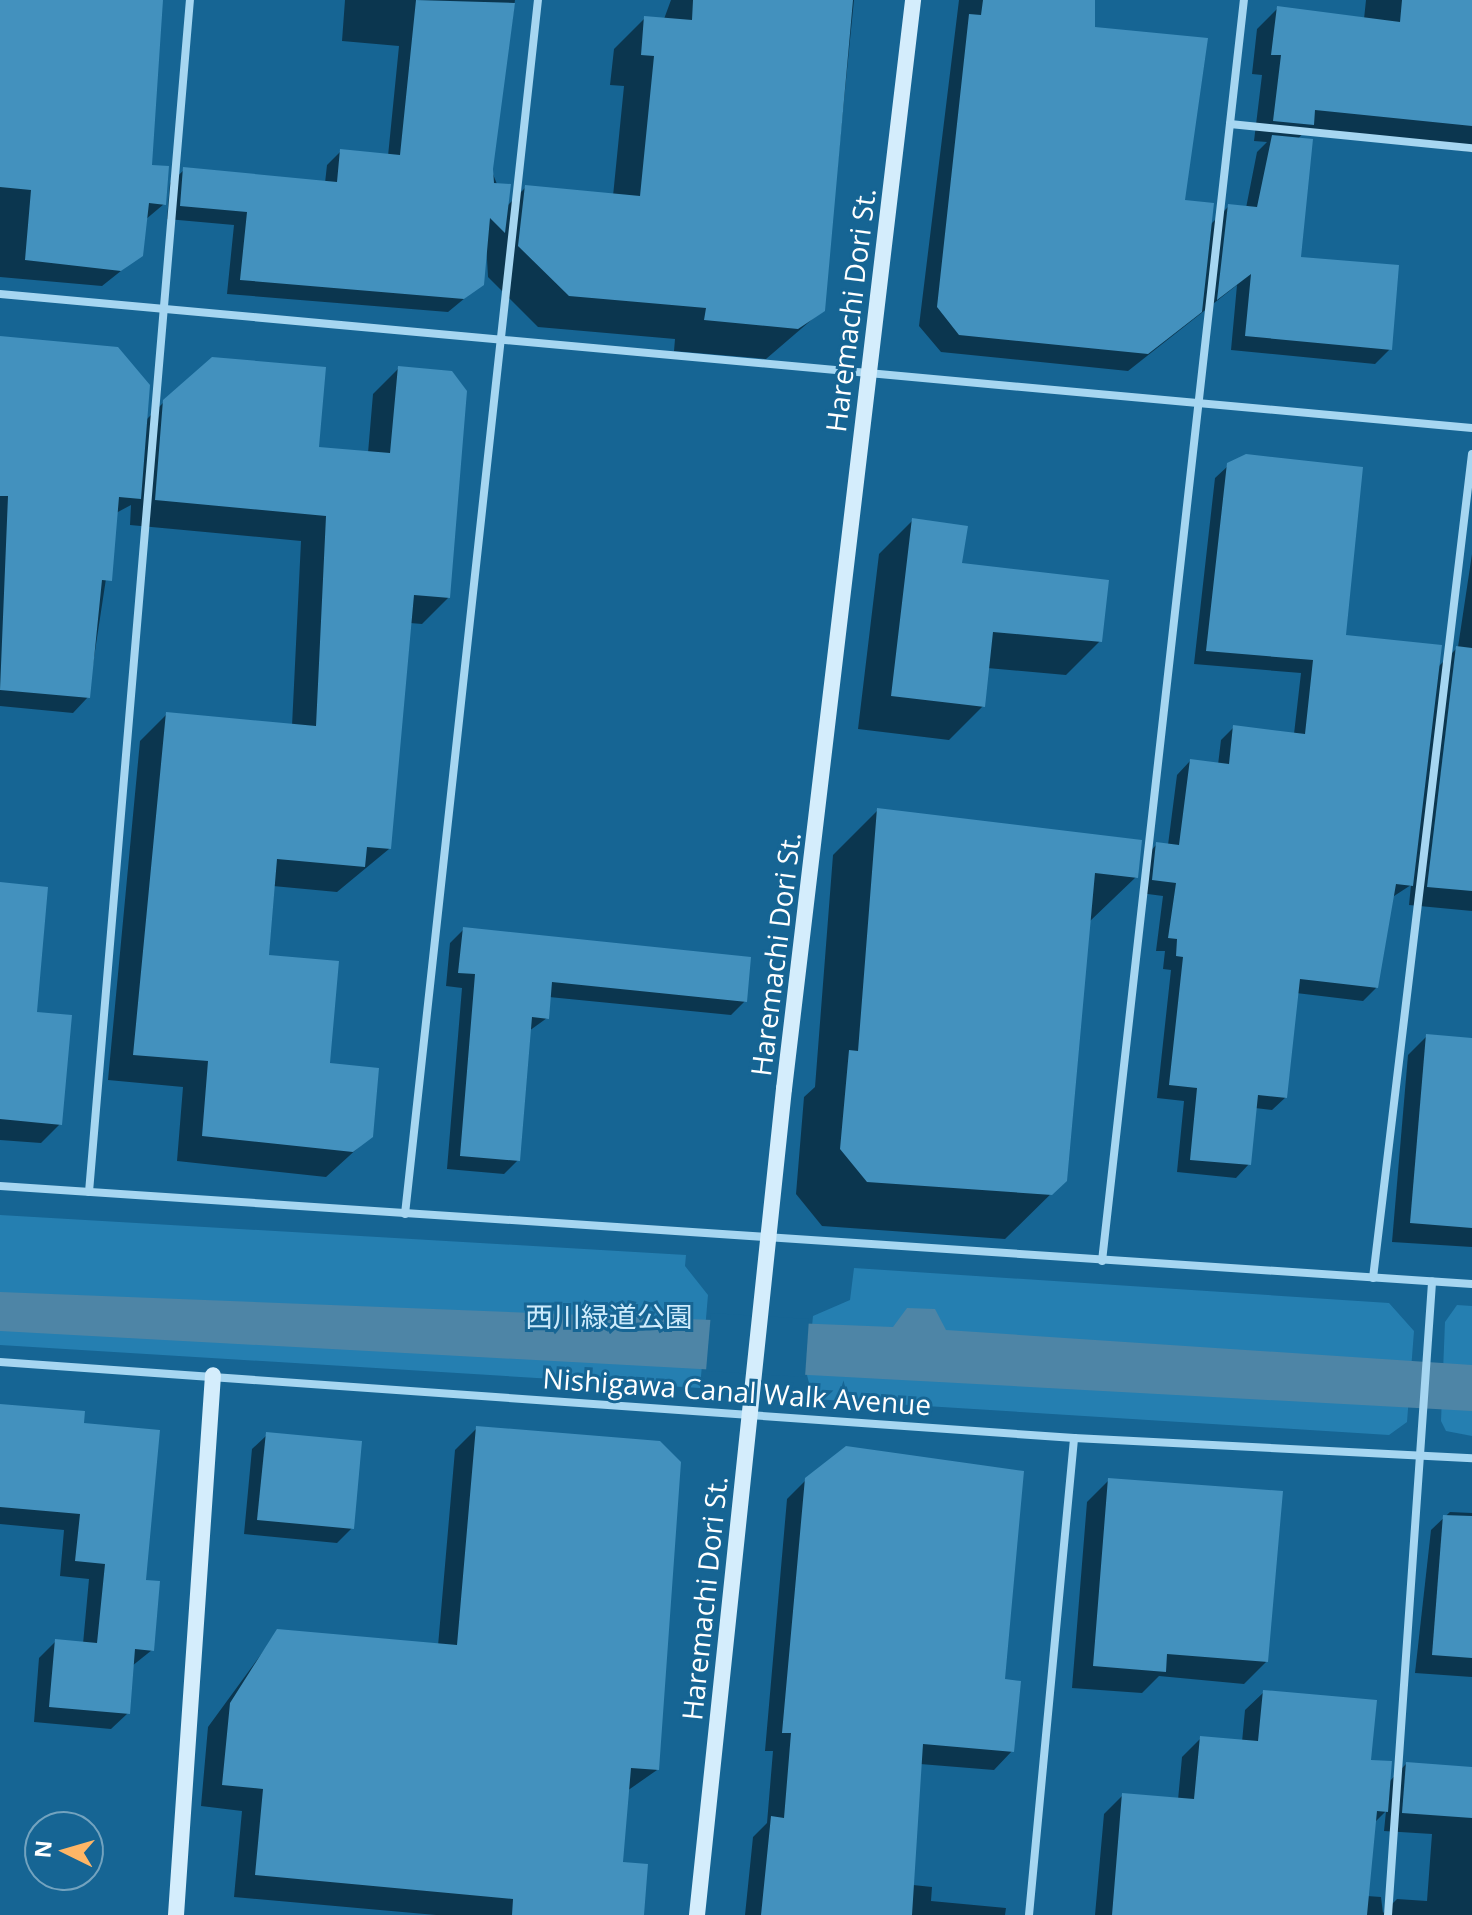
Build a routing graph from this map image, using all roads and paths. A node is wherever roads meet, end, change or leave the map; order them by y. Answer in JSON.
{"nodes":[{"id":1,"x":190,"y":0,"type":"edge"},
{"id":2,"x":538,"y":0,"type":"edge"},
{"id":3,"x":913,"y":0,"type":"edge"},
{"id":4,"x":1244,"y":0,"type":"edge"},
{"id":5,"x":1230,"y":124,"type":"junction"},
{"id":6,"x":1472,"y":148,"type":"edge"},
{"id":7,"x":0,"y":294,"type":"edge"},
{"id":8,"x":162,"y":311,"type":"junction"},
{"id":9,"x":498,"y":337,"type":"junction"},
{"id":10,"x":869,"y":374,"type":"junction"},
{"id":11,"x":1198,"y":402,"type":"junction"},
{"id":12,"x":1472,"y":428,"type":"edge"},
{"id":13,"x":1472,"y":454,"type":"edge"},
{"id":14,"x":0,"y":1186,"type":"edge"},
{"id":15,"x":89,"y":1192,"type":"junction"},
{"id":16,"x":405,"y":1214,"type":"junction"},
{"id":17,"x":767,"y":1239,"type":"junction"},
{"id":18,"x":1102,"y":1261,"type":"junction"},
{"id":19,"x":1373,"y":1278,"type":"junction"},
{"id":20,"x":1432,"y":1282,"type":"junction"},
{"id":21,"x":1472,"y":1284,"type":"edge"},
{"id":22,"x":0,"y":1362,"type":"edge"},
{"id":23,"x":213,"y":1375,"type":"junction"},
{"id":24,"x":748,"y":1414,"type":"junction"},
{"id":25,"x":1074,"y":1438,"type":"junction"},
{"id":26,"x":1423,"y":1457,"type":"junction"},
{"id":27,"x":1472,"y":1458,"type":"edge"},
{"id":28,"x":176,"y":1915,"type":"edge"},
{"id":29,"x":697,"y":1915,"type":"edge"},
{"id":30,"x":1029,"y":1915,"type":"edge"},
{"id":31,"x":1388,"y":1915,"type":"edge"}],
"edges":[{"from":1,"to":8,"type":"street"},
{"from":2,"to":9,"type":"street"},
{"from":3,"to":10,"type":"street","name":"Haremachi Dori St."},
{"from":4,"to":5,"type":"street"},
{"from":5,"to":6,"type":"street"},
{"from":5,"to":11,"type":"street"},
{"from":7,"to":8,"type":"street"},
{"from":8,"to":9,"type":"street"},
{"from":8,"to":15,"type":"street"},
{"from":9,"to":10,"type":"street"},
{"from":9,"to":16,"type":"street"},
{"from":10,"to":11,"type":"street"},
{"from":10,"to":17,"type":"street","name":"Haremachi Dori St."},
{"from":11,"to":12,"type":"street"},
{"from":11,"to":18,"type":"street"},
{"from":13,"to":19,"type":"street"},
{"from":14,"to":15,"type":"street"},
{"from":15,"to":16,"type":"street"},
{"from":16,"to":17,"type":"street"},
{"from":17,"to":18,"type":"street"},
{"from":17,"to":24,"type":"street","name":"Haremachi Dori St."},
{"from":18,"to":19,"type":"street"},
{"from":19,"to":20,"type":"street"},
{"from":20,"to":21,"type":"street"},
{"from":20,"to":26,"type":"street"},
{"from":22,"to":23,"type":"street","name":"Nishigawa Canal Walk Avenue"},
{"from":23,"to":24,"type":"street","name":"Nishigawa Canal Walk Avenue"},
{"from":23,"to":28,"type":"street"},
{"from":24,"to":25,"type":"street","name":"Nishigawa Canal Walk Avenue"},
{"from":24,"to":29,"type":"street","name":"Haremachi Dori St."},
{"from":25,"to":26,"type":"street","name":"Nishigawa Canal Walk Avenue"},
{"from":25,"to":30,"type":"street"},
{"from":26,"to":27,"type":"street","name":"Nishigawa Canal Walk Avenue"},
{"from":26,"to":31,"type":"street"}]}
